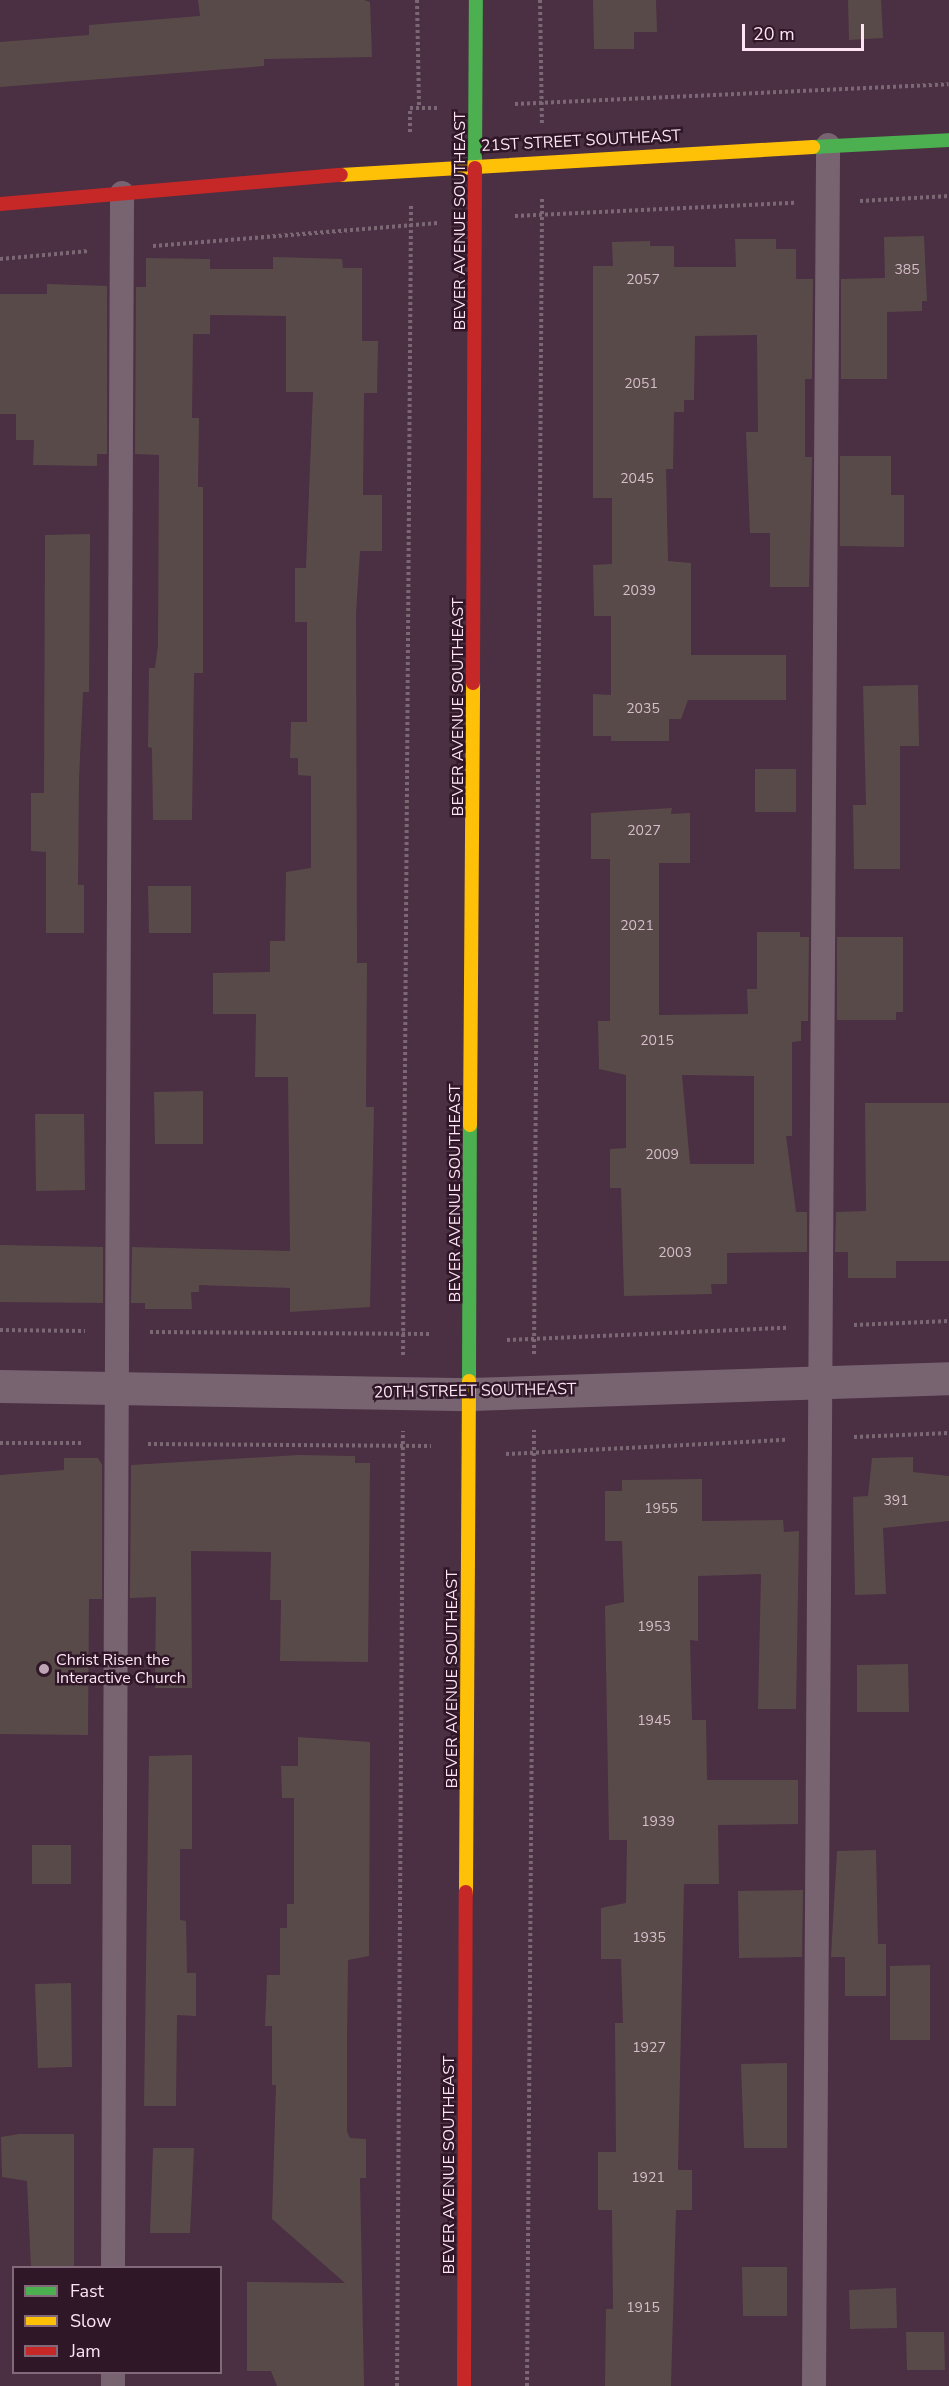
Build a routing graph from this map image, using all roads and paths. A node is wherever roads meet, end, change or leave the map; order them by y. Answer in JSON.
{"nodes":[{"id":1,"x":417,"y":0,"type":"edge"},
{"id":2,"x":476,"y":0,"type":"edge"},
{"id":3,"x":540,"y":0,"type":"edge"},
{"id":4,"x":949,"y":84,"type":"edge"},
{"id":5,"x":542,"y":102,"type":"junction"},
{"id":6,"x":515,"y":104,"type":"dead end"},
{"id":7,"x":419,"y":108,"type":"junction"},
{"id":8,"x":437,"y":108,"type":"dead end"},
{"id":9,"x":542,"y":131,"type":"dead end"},
{"id":10,"x":410,"y":139,"type":"dead end"},
{"id":11,"x":949,"y":140,"type":"edge"},
{"id":12,"x":828,"y":145,"type":"junction"},
{"id":13,"x":478,"y":163,"type":"junction"},
{"id":14,"x":542,"y":188,"type":"dead end"},
{"id":15,"x":122,"y":193,"type":"junction"},
{"id":16,"x":949,"y":196,"type":"edge"},
{"id":17,"x":411,"y":198,"type":"dead end"},
{"id":18,"x":828,"y":202,"type":"junction"},
{"id":19,"x":0,"y":204,"type":"edge"},
{"id":20,"x":541,"y":215,"type":"junction"},
{"id":21,"x":514,"y":216,"type":"dead end"},
{"id":22,"x":438,"y":223,"type":"dead end"},
{"id":23,"x":411,"y":224,"type":"junction"},
{"id":24,"x":122,"y":248,"type":"junction"},
{"id":25,"x":0,"y":259,"type":"edge"},
{"id":26,"x":949,"y":1321,"type":"edge"},
{"id":27,"x":820,"y":1326,"type":"junction"},
{"id":28,"x":0,"y":1330,"type":"edge"},
{"id":29,"x":119,"y":1331,"type":"junction"},
{"id":30,"x":404,"y":1334,"type":"junction"},
{"id":31,"x":431,"y":1334,"type":"dead end"},
{"id":32,"x":506,"y":1340,"type":"dead end"},
{"id":33,"x":534,"y":1340,"type":"junction"},
{"id":34,"x":534,"y":1359,"type":"dead end"},
{"id":35,"x":403,"y":1362,"type":"dead end"},
{"id":36,"x":949,"y":1378,"type":"edge"},
{"id":37,"x":820,"y":1382,"type":"junction"},
{"id":38,"x":0,"y":1386,"type":"edge"},
{"id":39,"x":119,"y":1387,"type":"junction"},
{"id":40,"x":470,"y":1394,"type":"junction"},
{"id":41,"x":403,"y":1418,"type":"dead end"},
{"id":42,"x":534,"y":1424,"type":"dead end"},
{"id":43,"x":949,"y":1433,"type":"edge"},
{"id":44,"x":819,"y":1438,"type":"junction"},
{"id":45,"x":0,"y":1443,"type":"edge"},
{"id":46,"x":119,"y":1443,"type":"junction"},
{"id":47,"x":403,"y":1446,"type":"junction"},
{"id":48,"x":431,"y":1446,"type":"dead end"},
{"id":49,"x":534,"y":1453,"type":"junction"},
{"id":50,"x":505,"y":1454,"type":"dead end"},
{"id":51,"x":113,"y":2266,"type":"edge"},
{"id":52,"x":397,"y":2386,"type":"edge"},
{"id":53,"x":464,"y":2386,"type":"edge"},
{"id":54,"x":528,"y":2386,"type":"edge"},
{"id":55,"x":814,"y":2386,"type":"edge"}],
"edges":[{"from":1,"to":7,"type":"path"},
{"from":2,"to":13,"type":"street","name":"BEVER AVENUE SOUTHEAST"},
{"from":3,"to":5,"type":"path"},
{"from":4,"to":5,"type":"path"},
{"from":5,"to":6,"type":"path"},
{"from":5,"to":9,"type":"path"},
{"from":7,"to":8,"type":"path"},
{"from":7,"to":10,"type":"path"},
{"from":11,"to":12,"type":"street","name":"21ST STREET SOUTHEAST"},
{"from":12,"to":13,"type":"street","name":"21ST STREET SOUTHEAST"},
{"from":12,"to":18,"type":"lane"},
{"from":13,"to":15,"type":"street","name":"21ST STREET SOUTHEAST"},
{"from":13,"to":40,"type":"street","name":"BEVER AVENUE SOUTHEAST"},
{"from":14,"to":20,"type":"path"},
{"from":15,"to":19,"type":"street","name":"21ST STREET SOUTHEAST"},
{"from":15,"to":24,"type":"lane"},
{"from":16,"to":18,"type":"path"},
{"from":17,"to":23,"type":"path"},
{"from":18,"to":20,"type":"path"},
{"from":18,"to":27,"type":"lane"},
{"from":20,"to":21,"type":"path"},
{"from":20,"to":33,"type":"path"},
{"from":22,"to":23,"type":"path"},
{"from":23,"to":24,"type":"path"},
{"from":23,"to":30,"type":"path"},
{"from":24,"to":25,"type":"path"},
{"from":24,"to":29,"type":"lane"},
{"from":26,"to":27,"type":"path"},
{"from":27,"to":33,"type":"path"},
{"from":27,"to":37,"type":"lane"},
{"from":28,"to":29,"type":"path"},
{"from":29,"to":30,"type":"path"},
{"from":29,"to":39,"type":"lane"},
{"from":30,"to":31,"type":"path"},
{"from":30,"to":35,"type":"path"},
{"from":32,"to":33,"type":"path"},
{"from":33,"to":34,"type":"path"},
{"from":36,"to":37,"type":"street","name":"20TH STREET SOUTHEAST"},
{"from":37,"to":40,"type":"street","name":"20TH STREET SOUTHEAST"},
{"from":37,"to":44,"type":"lane"},
{"from":38,"to":39,"type":"street","name":"20TH STREET SOUTHEAST"},
{"from":39,"to":40,"type":"street","name":"20TH STREET SOUTHEAST"},
{"from":39,"to":46,"type":"lane"},
{"from":40,"to":53,"type":"street","name":"BEVER AVENUE SOUTHEAST"},
{"from":41,"to":47,"type":"path"},
{"from":42,"to":49,"type":"path"},
{"from":43,"to":44,"type":"path"},
{"from":44,"to":49,"type":"path"},
{"from":44,"to":55,"type":"lane"},
{"from":45,"to":46,"type":"path"},
{"from":46,"to":47,"type":"path"},
{"from":46,"to":51,"type":"lane"},
{"from":47,"to":48,"type":"path"},
{"from":47,"to":52,"type":"path"},
{"from":49,"to":50,"type":"path"},
{"from":49,"to":54,"type":"path"}]}
